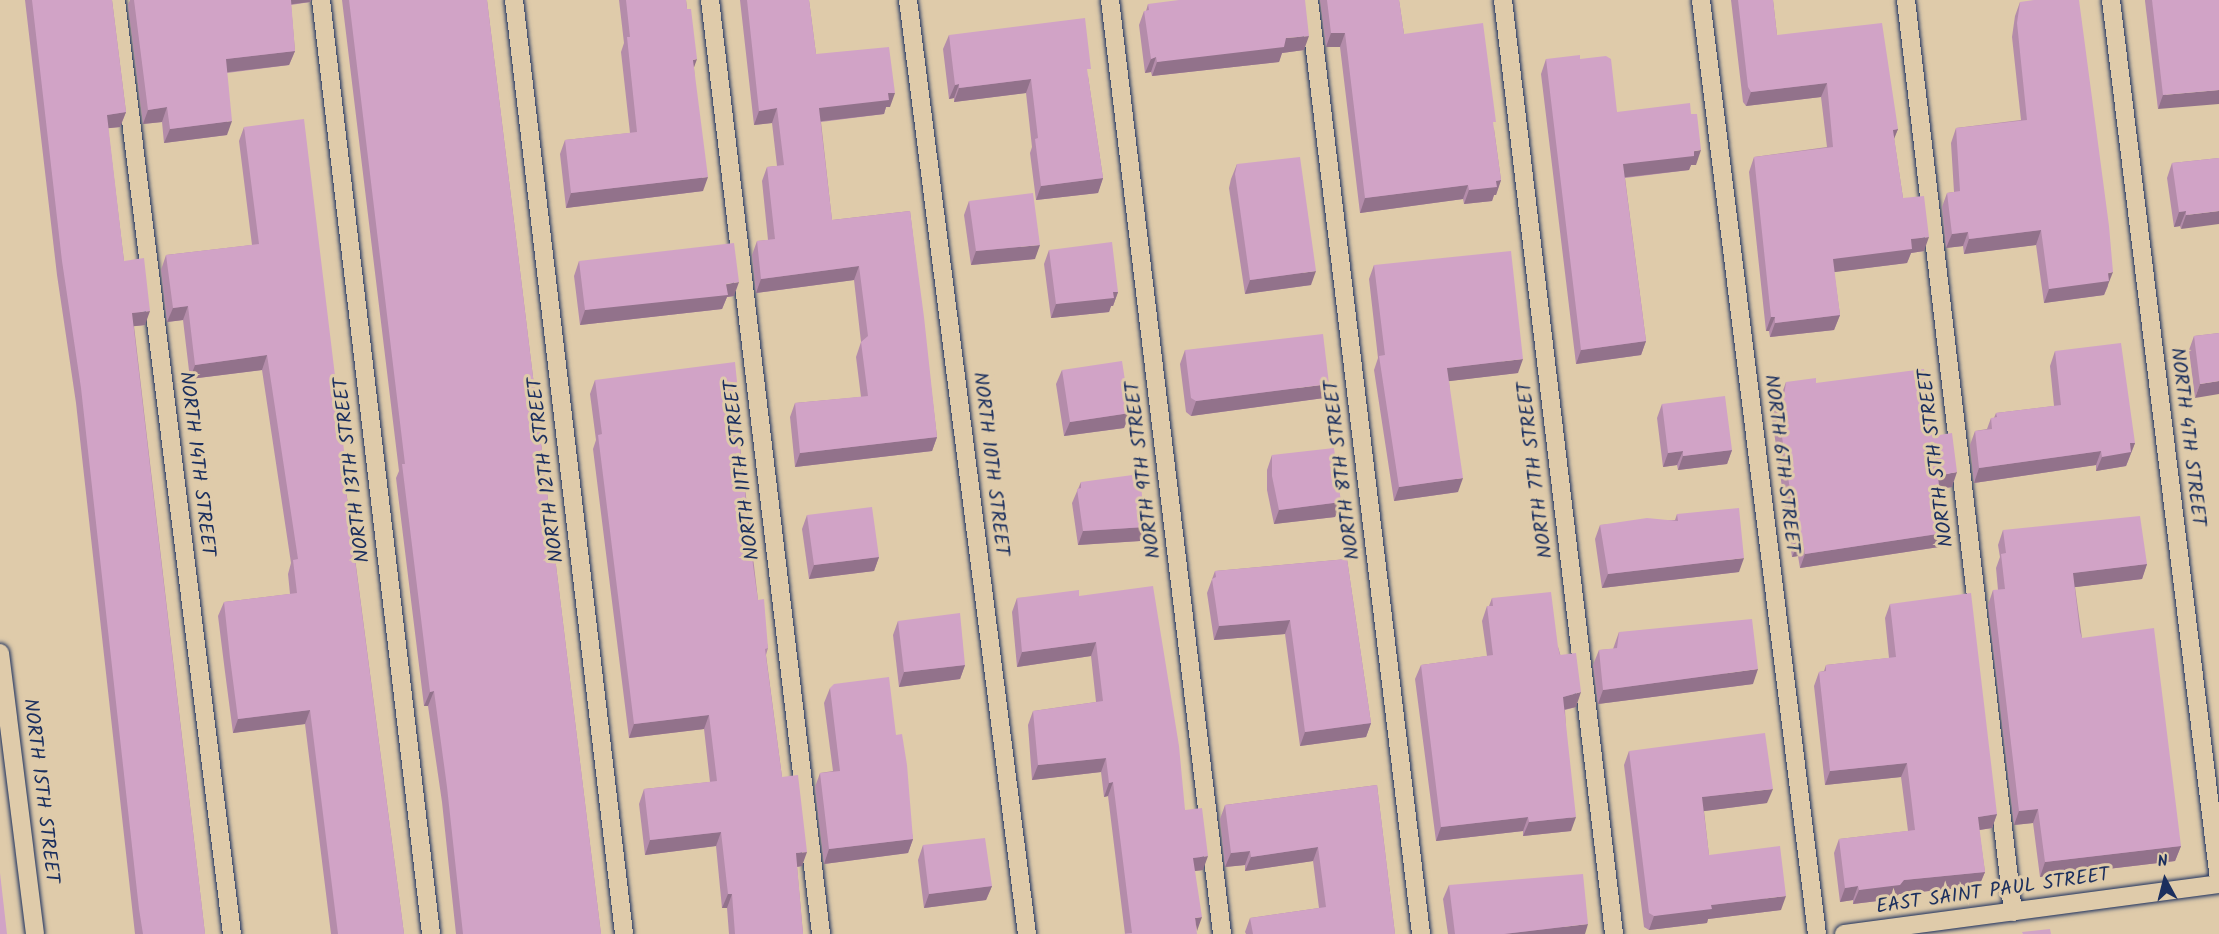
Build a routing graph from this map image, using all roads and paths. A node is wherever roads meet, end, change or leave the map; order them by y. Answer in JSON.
{"nodes":[{"id":1,"x":116,"y":0,"type":"edge"},
{"id":2,"x":321,"y":0,"type":"edge"},
{"id":3,"x":514,"y":0,"type":"edge"},
{"id":4,"x":710,"y":0,"type":"edge"},
{"id":5,"x":909,"y":0,"type":"edge"},
{"id":6,"x":1110,"y":0,"type":"edge"},
{"id":7,"x":1309,"y":0,"type":"edge"},
{"id":8,"x":1503,"y":0,"type":"edge"},
{"id":9,"x":1701,"y":0,"type":"edge"},
{"id":10,"x":1906,"y":0,"type":"edge"},
{"id":11,"x":2111,"y":0,"type":"edge"},
{"id":12,"x":0,"y":653,"type":"edge"},
{"id":13,"x":2219,"y":879,"type":"edge"},
{"id":14,"x":2219,"y":884,"type":"edge"},
{"id":15,"x":2013,"y":912,"type":"junction"},
{"id":16,"x":35,"y":934,"type":"edge"},
{"id":17,"x":232,"y":934,"type":"edge"},
{"id":18,"x":431,"y":934,"type":"edge"},
{"id":19,"x":624,"y":934,"type":"edge"},
{"id":20,"x":820,"y":934,"type":"edge"},
{"id":21,"x":1027,"y":934,"type":"edge"},
{"id":22,"x":1222,"y":934,"type":"edge"},
{"id":23,"x":1421,"y":934,"type":"edge"},
{"id":24,"x":1614,"y":934,"type":"edge"},
{"id":25,"x":1817,"y":934,"type":"edge"},
{"id":26,"x":1844,"y":934,"type":"edge"}],
"edges":[{"from":1,"to":17,"type":"lane","name":"NORTH 14TH STREET"},
{"from":2,"to":18,"type":"lane","name":"NORTH 13TH STREET"},
{"from":3,"to":19,"type":"lane","name":"NORTH 12TH STREET"},
{"from":4,"to":20,"type":"lane","name":"NORTH 11TH STREET"},
{"from":5,"to":21,"type":"lane","name":"NORTH 10TH STREET"},
{"from":6,"to":22,"type":"lane","name":"NORTH 9TH STREET"},
{"from":7,"to":23,"type":"lane","name":"NORTH 8TH STREET"},
{"from":8,"to":24,"type":"lane","name":"NORTH 7TH STREET"},
{"from":9,"to":25,"type":"lane","name":"NORTH 6TH STREET"},
{"from":10,"to":15,"type":"lane","name":"NORTH 5TH STREET"},
{"from":11,"to":13,"type":"lane","name":"NORTH 4TH STREET"},
{"from":12,"to":16,"type":"lane","name":"NORTH 15TH STREET"},
{"from":14,"to":15,"type":"lane","name":"EAST SAINT PAUL STREET"},
{"from":15,"to":26,"type":"lane","name":"EAST SAINT PAUL STREET"}]}
